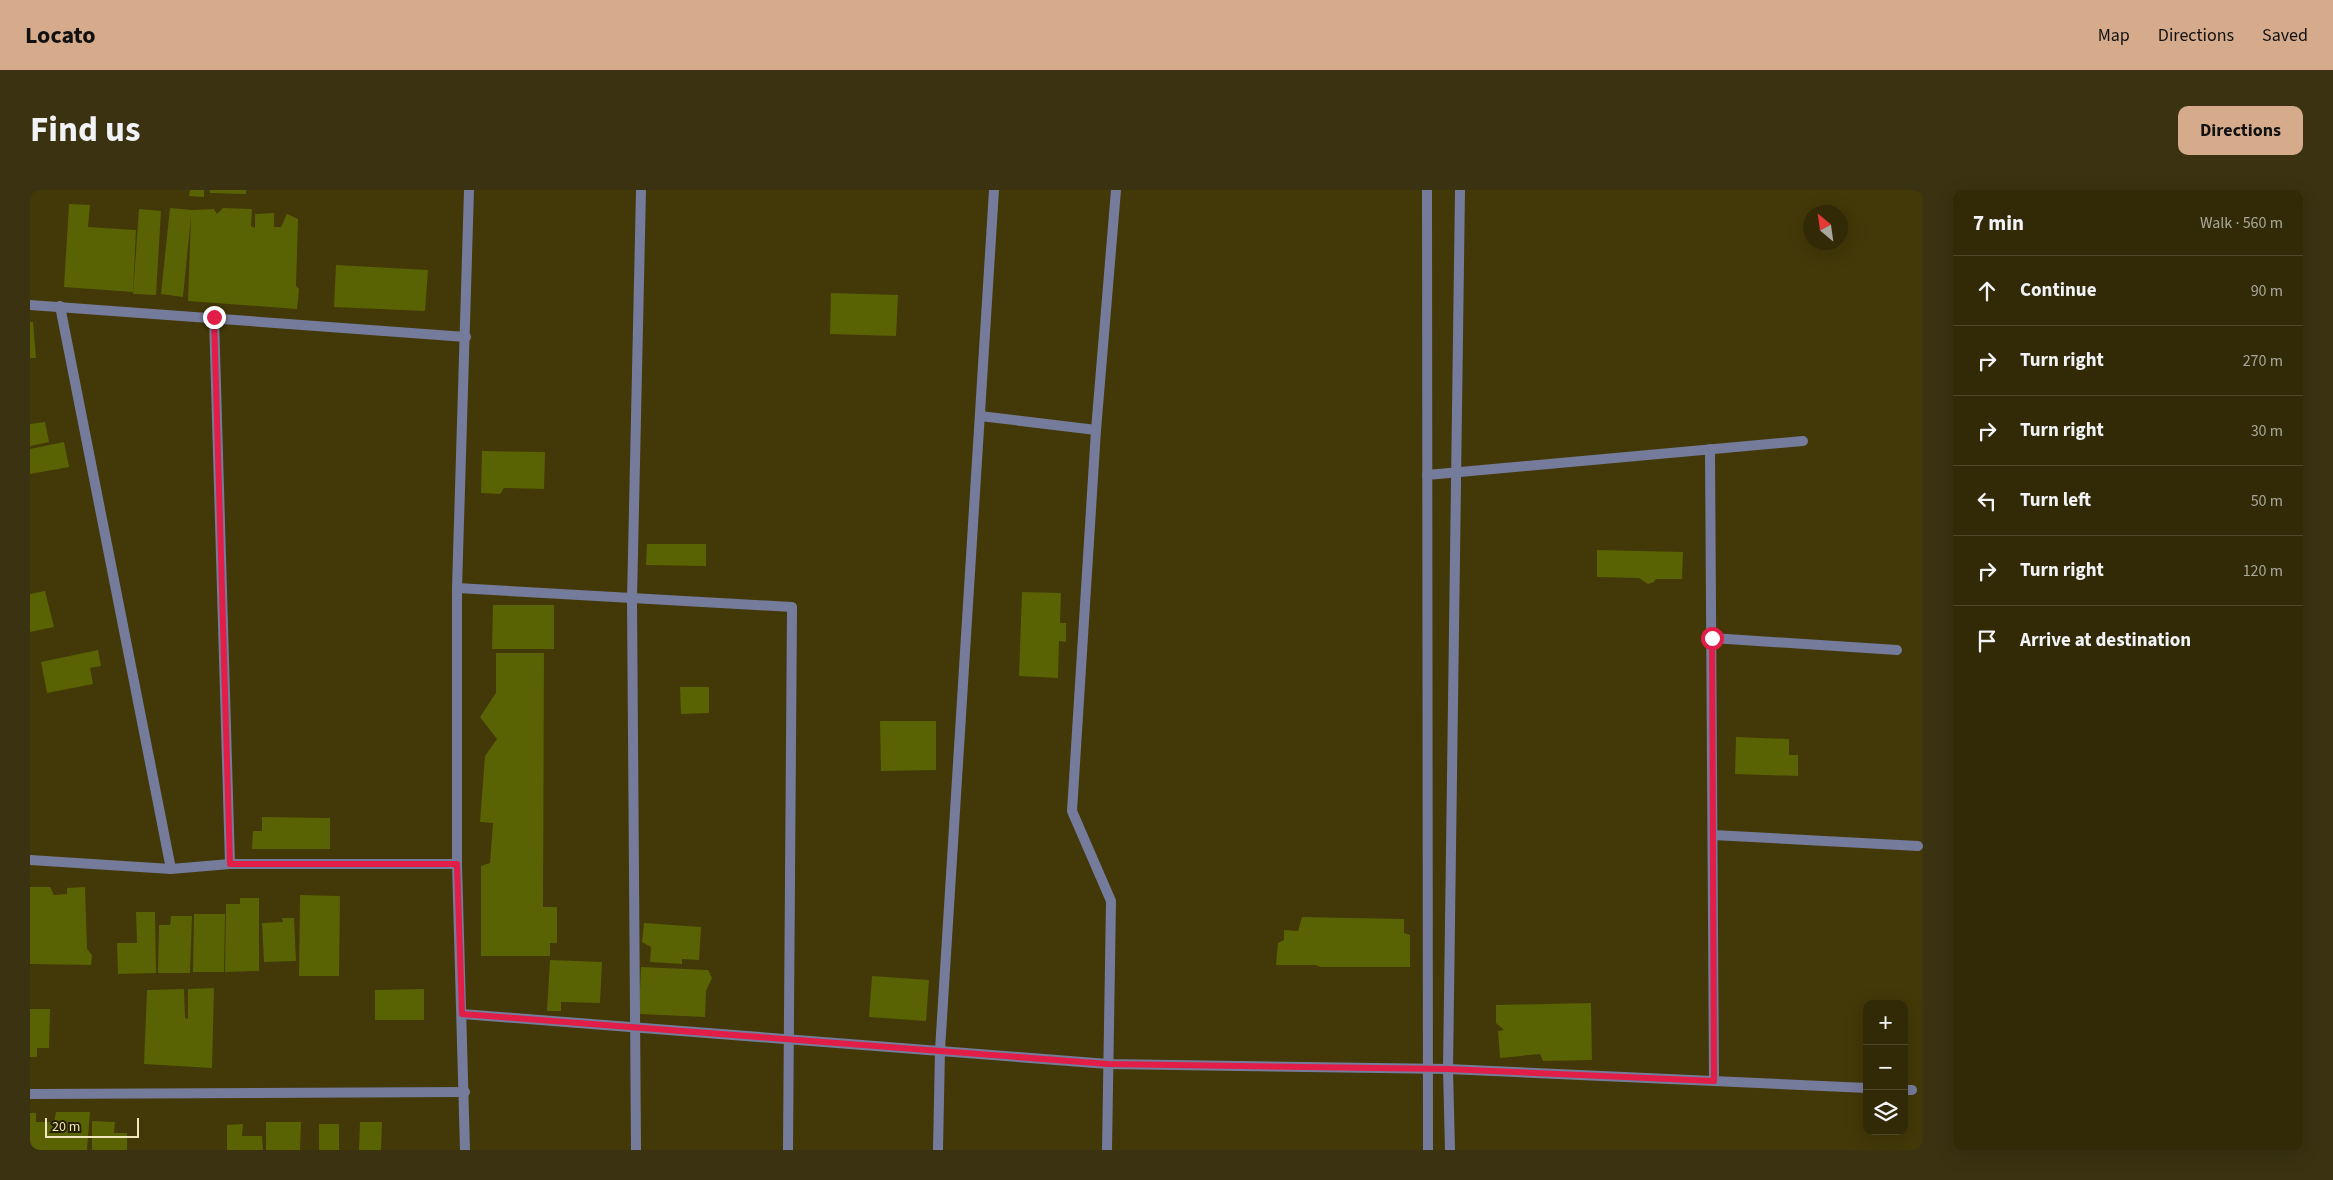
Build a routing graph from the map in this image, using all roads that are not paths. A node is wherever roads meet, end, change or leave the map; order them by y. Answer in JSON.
{"nodes":[{"id":1,"x":470,"y":190,"type":"edge"},
{"id":2,"x":641,"y":190,"type":"edge"},
{"id":3,"x":994,"y":190,"type":"edge"},
{"id":4,"x":1116,"y":190,"type":"edge"},
{"id":5,"x":1427,"y":190,"type":"edge"},
{"id":6,"x":1460,"y":190,"type":"edge"},
{"id":7,"x":30,"y":304,"type":"edge"},
{"id":8,"x":60,"y":306,"type":"junction"},
{"id":9,"x":214,"y":317,"type":"junction"},
{"id":10,"x":466,"y":337,"type":"junction"},
{"id":11,"x":980,"y":416,"type":"junction"},
{"id":12,"x":1096,"y":430,"type":"junction"},
{"id":13,"x":1803,"y":442,"type":"dead end"},
{"id":14,"x":1710,"y":450,"type":"junction"},
{"id":15,"x":1456,"y":472,"type":"junction"},
{"id":16,"x":1427,"y":475,"type":"junction"},
{"id":17,"x":457,"y":588,"type":"junction"},
{"id":18,"x":632,"y":599,"type":"junction"},
{"id":19,"x":1712,"y":638,"type":"junction"},
{"id":20,"x":1896,"y":650,"type":"dead end"},
{"id":21,"x":1713,"y":835,"type":"junction"},
{"id":22,"x":1918,"y":846,"type":"dead end"},
{"id":23,"x":30,"y":860,"type":"edge"},
{"id":24,"x":230,"y":864,"type":"junction"},
{"id":25,"x":457,"y":864,"type":"junction"},
{"id":26,"x":171,"y":869,"type":"junction"},
{"id":27,"x":462,"y":1014,"type":"junction"},
{"id":28,"x":637,"y":1028,"type":"junction"},
{"id":29,"x":788,"y":1037,"type":"junction"},
{"id":30,"x":940,"y":1050,"type":"junction"},
{"id":31,"x":1108,"y":1064,"type":"junction"},
{"id":32,"x":1427,"y":1069,"type":"junction"},
{"id":33,"x":1448,"y":1069,"type":"junction"},
{"id":34,"x":1714,"y":1081,"type":"junction"},
{"id":35,"x":1863,"y":1088,"type":"edge"},
{"id":36,"x":465,"y":1092,"type":"junction"},
{"id":37,"x":30,"y":1094,"type":"edge"},
{"id":38,"x":465,"y":1150,"type":"edge"},
{"id":39,"x":636,"y":1150,"type":"edge"},
{"id":40,"x":788,"y":1150,"type":"edge"},
{"id":41,"x":938,"y":1150,"type":"edge"},
{"id":42,"x":1107,"y":1150,"type":"edge"},
{"id":43,"x":1428,"y":1150,"type":"edge"},
{"id":44,"x":1450,"y":1150,"type":"edge"}],
"edges":[{"from":1,"to":10,"type":"street"},
{"from":2,"to":18,"type":"street"},
{"from":3,"to":11,"type":"street"},
{"from":4,"to":12,"type":"street"},
{"from":5,"to":16,"type":"street"},
{"from":6,"to":15,"type":"street"},
{"from":7,"to":8,"type":"street"},
{"from":8,"to":9,"type":"street"},
{"from":8,"to":26,"type":"street"},
{"from":9,"to":10,"type":"street"},
{"from":9,"to":24,"type":"street"},
{"from":10,"to":17,"type":"street"},
{"from":11,"to":12,"type":"street"},
{"from":11,"to":30,"type":"street"},
{"from":12,"to":31,"type":"street"},
{"from":13,"to":14,"type":"street"},
{"from":14,"to":15,"type":"street"},
{"from":14,"to":19,"type":"street"},
{"from":15,"to":16,"type":"street"},
{"from":15,"to":33,"type":"street"},
{"from":16,"to":32,"type":"street"},
{"from":17,"to":18,"type":"street"},
{"from":17,"to":25,"type":"street"},
{"from":18,"to":28,"type":"street"},
{"from":18,"to":29,"type":"street"},
{"from":19,"to":20,"type":"street"},
{"from":19,"to":21,"type":"street"},
{"from":21,"to":22,"type":"street"},
{"from":21,"to":34,"type":"street"},
{"from":23,"to":26,"type":"street"},
{"from":24,"to":25,"type":"street"},
{"from":24,"to":26,"type":"street"},
{"from":25,"to":27,"type":"street"},
{"from":27,"to":28,"type":"street"},
{"from":27,"to":36,"type":"street"},
{"from":28,"to":29,"type":"street"},
{"from":28,"to":39,"type":"street"},
{"from":29,"to":30,"type":"street"},
{"from":29,"to":40,"type":"street"},
{"from":30,"to":31,"type":"street"},
{"from":30,"to":41,"type":"street"},
{"from":31,"to":32,"type":"street"},
{"from":31,"to":42,"type":"street"},
{"from":32,"to":33,"type":"street"},
{"from":32,"to":43,"type":"street"},
{"from":33,"to":34,"type":"street"},
{"from":33,"to":44,"type":"street"},
{"from":34,"to":35,"type":"street"},
{"from":36,"to":37,"type":"street"},
{"from":36,"to":38,"type":"street"}]}
